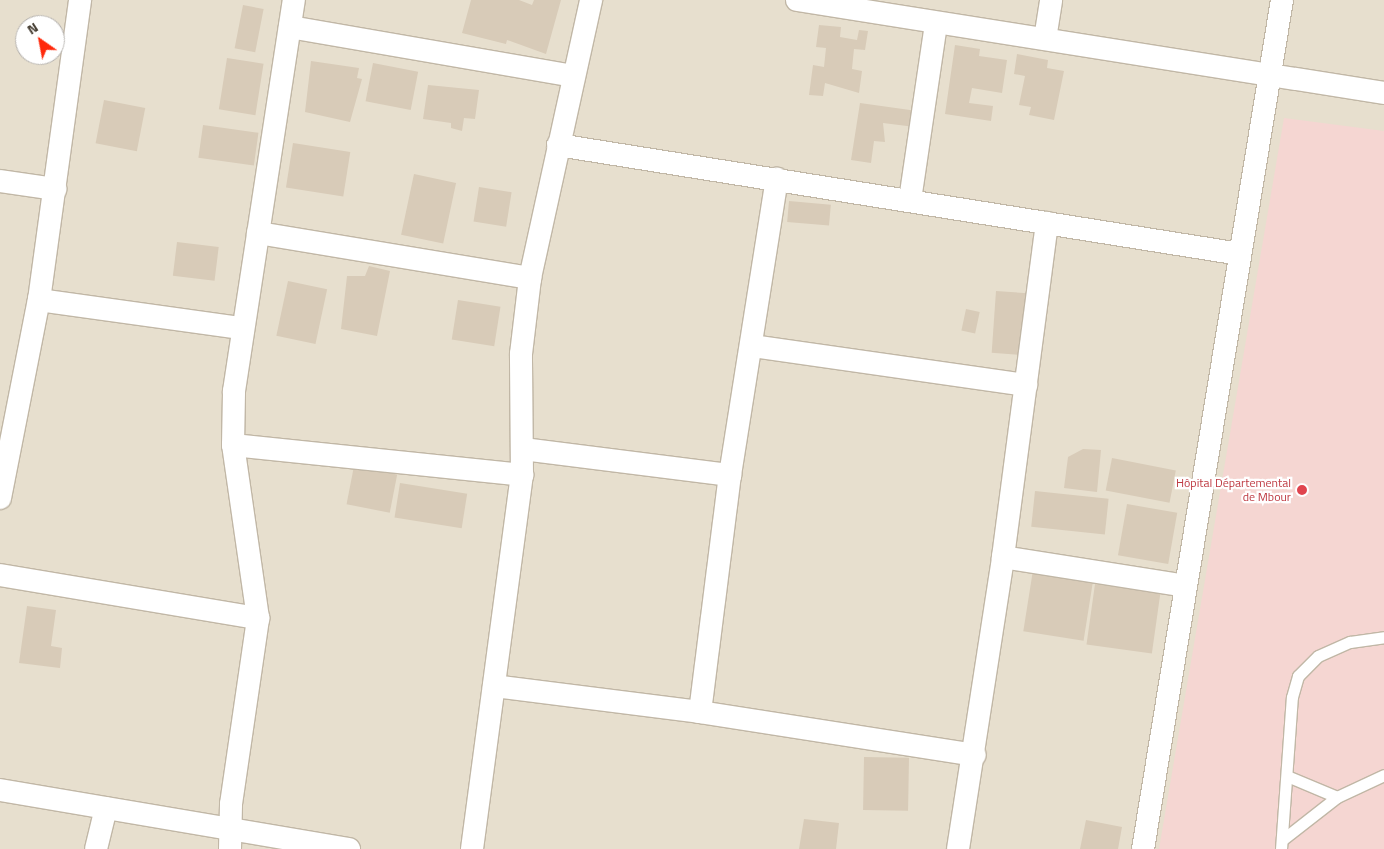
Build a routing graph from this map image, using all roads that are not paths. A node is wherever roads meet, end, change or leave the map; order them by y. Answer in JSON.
{"nodes":[{"id":1,"x":80,"y":0,"type":"edge"},
{"id":2,"x":294,"y":0,"type":"edge"},
{"id":3,"x":592,"y":0,"type":"edge"},
{"id":4,"x":797,"y":0,"type":"edge"},
{"id":5,"x":1051,"y":0,"type":"edge"},
{"id":6,"x":1282,"y":0,"type":"edge"},
{"id":7,"x":882,"y":7,"type":"edge"},
{"id":8,"x":936,"y":23,"type":"junction"},
{"id":9,"x":290,"y":27,"type":"junction"},
{"id":10,"x":1045,"y":40,"type":"junction"},
{"id":11,"x":1270,"y":75,"type":"junction"},
{"id":12,"x":573,"y":76,"type":"junction"},
{"id":13,"x":1384,"y":93,"type":"edge"},
{"id":14,"x":558,"y":145,"type":"junction"},
{"id":15,"x":777,"y":179,"type":"junction"},
{"id":16,"x":0,"y":180,"type":"edge"},
{"id":17,"x":56,"y":189,"type":"junction"},
{"id":18,"x":910,"y":200,"type":"junction"},
{"id":19,"x":1047,"y":223,"type":"junction"},
{"id":20,"x":258,"y":233,"type":"junction"},
{"id":21,"x":1240,"y":254,"type":"junction"},
{"id":22,"x":530,"y":278,"type":"junction"},
{"id":23,"x":39,"y":300,"type":"junction"},
{"id":24,"x":241,"y":328,"type":"junction"},
{"id":25,"x":752,"y":346,"type":"junction"},
{"id":26,"x":1026,"y":385,"type":"junction"},
{"id":27,"x":234,"y":445,"type":"junction"},
{"id":28,"x":524,"y":449,"type":"junction"},
{"id":29,"x":522,"y":475,"type":"junction"},
{"id":30,"x":730,"y":475,"type":"junction"},
{"id":31,"x":0,"y":498,"type":"edge"},
{"id":32,"x":1003,"y":557,"type":"junction"},
{"id":33,"x":0,"y":576,"type":"edge"},
{"id":34,"x":1186,"y":586,"type":"junction"},
{"id":35,"x":258,"y":618,"type":"junction"},
{"id":36,"x":1384,"y":637,"type":"edge"},
{"id":37,"x":494,"y":686,"type":"junction"},
{"id":38,"x":700,"y":712,"type":"junction"},
{"id":39,"x":974,"y":755,"type":"junction"},
{"id":40,"x":1287,"y":776,"type":"junction"},
{"id":41,"x":1384,"y":776,"type":"edge"},
{"id":42,"x":0,"y":790,"type":"edge"},
{"id":43,"x":1337,"y":797,"type":"junction"},
{"id":44,"x":106,"y":808,"type":"junction"},
{"id":45,"x":231,"y":839,"type":"edge"},
{"id":46,"x":1282,"y":845,"type":"edge"},
{"id":47,"x":96,"y":849,"type":"edge"},
{"id":48,"x":349,"y":849,"type":"edge"},
{"id":49,"x":472,"y":849,"type":"edge"},
{"id":50,"x":958,"y":849,"type":"edge"},
{"id":51,"x":1143,"y":849,"type":"edge"}],
"edges":[{"from":1,"to":17,"type":"street"},
{"from":2,"to":9,"type":"street"},
{"from":3,"to":12,"type":"street"},
{"from":4,"to":7,"type":"street"},
{"from":5,"to":10,"type":"street"},
{"from":6,"to":11,"type":"street"},
{"from":7,"to":8,"type":"street"},
{"from":8,"to":10,"type":"street"},
{"from":8,"to":18,"type":"street"},
{"from":9,"to":12,"type":"street"},
{"from":9,"to":20,"type":"street"},
{"from":10,"to":11,"type":"street"},
{"from":11,"to":13,"type":"street"},
{"from":11,"to":21,"type":"street"},
{"from":12,"to":14,"type":"street"},
{"from":14,"to":15,"type":"street"},
{"from":14,"to":22,"type":"street"},
{"from":15,"to":18,"type":"street"},
{"from":15,"to":25,"type":"street"},
{"from":16,"to":17,"type":"street"},
{"from":17,"to":23,"type":"street"},
{"from":18,"to":19,"type":"street"},
{"from":19,"to":21,"type":"street"},
{"from":19,"to":26,"type":"street"},
{"from":20,"to":22,"type":"street"},
{"from":20,"to":24,"type":"street"},
{"from":21,"to":34,"type":"street"},
{"from":22,"to":28,"type":"street"},
{"from":23,"to":24,"type":"street"},
{"from":23,"to":31,"type":"street"},
{"from":24,"to":27,"type":"street"},
{"from":25,"to":26,"type":"street"},
{"from":25,"to":30,"type":"street"},
{"from":26,"to":32,"type":"street"},
{"from":27,"to":29,"type":"street"},
{"from":27,"to":35,"type":"street"},
{"from":28,"to":29,"type":"street"},
{"from":28,"to":30,"type":"street"},
{"from":29,"to":37,"type":"street"},
{"from":30,"to":38,"type":"street"},
{"from":32,"to":34,"type":"street"},
{"from":32,"to":39,"type":"street"},
{"from":33,"to":35,"type":"street"},
{"from":34,"to":51,"type":"street"},
{"from":35,"to":45,"type":"street"},
{"from":36,"to":40,"type":"lane"},
{"from":37,"to":38,"type":"street"},
{"from":37,"to":49,"type":"street"},
{"from":38,"to":39,"type":"street"},
{"from":39,"to":50,"type":"street"},
{"from":40,"to":43,"type":"lane"},
{"from":40,"to":46,"type":"lane"},
{"from":41,"to":43,"type":"lane"},
{"from":42,"to":44,"type":"street"},
{"from":43,"to":46,"type":"lane"},
{"from":44,"to":45,"type":"street"},
{"from":44,"to":47,"type":"street"},
{"from":45,"to":48,"type":"street"}]}
